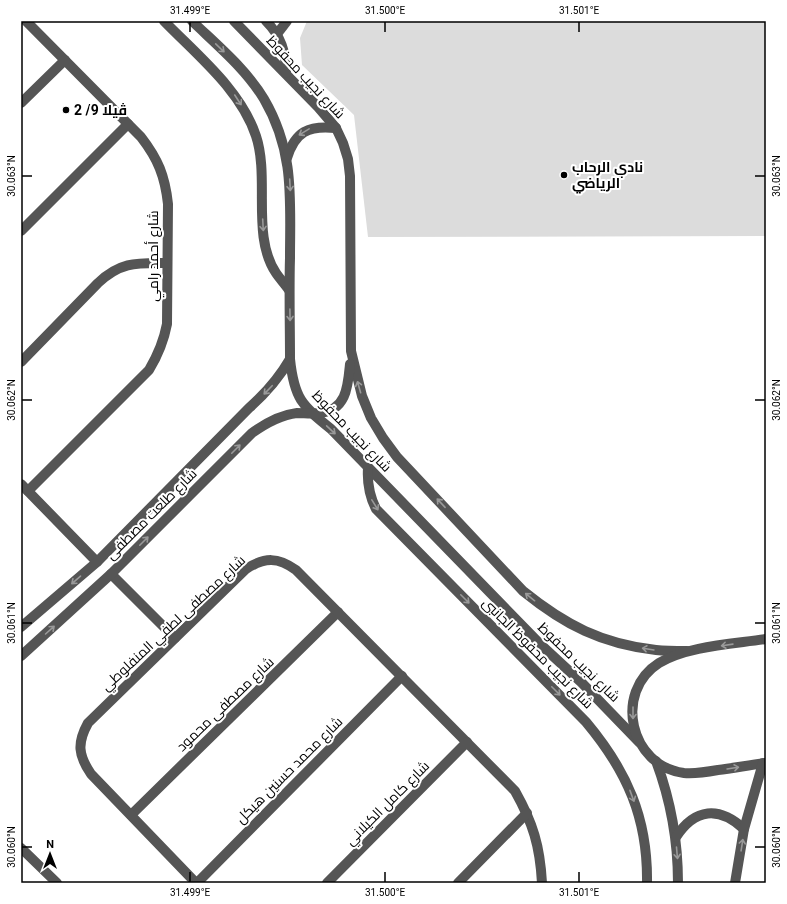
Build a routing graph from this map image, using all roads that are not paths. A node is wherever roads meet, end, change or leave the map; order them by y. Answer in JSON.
{"nodes":[{"id":1,"x":26,"y":21,"type":"edge"},
{"id":2,"x":164,"y":21,"type":"edge"},
{"id":3,"x":192,"y":21,"type":"edge"},
{"id":4,"x":234,"y":21,"type":"edge"},
{"id":5,"x":266,"y":21,"type":"edge"},
{"id":6,"x":287,"y":21,"type":"edge"},
{"id":7,"x":277,"y":34,"type":"junction"},
{"id":8,"x":65,"y":60,"type":"junction"},
{"id":9,"x":286,"y":73,"type":"junction"},
{"id":10,"x":21,"y":103,"type":"edge"},
{"id":11,"x":128,"y":124,"type":"junction"},
{"id":12,"x":336,"y":128,"type":"junction"},
{"id":13,"x":286,"y":158,"type":"junction"},
{"id":14,"x":21,"y":231,"type":"edge"},
{"id":15,"x":167,"y":263,"type":"junction"},
{"id":16,"x":290,"y":290,"type":"junction"},
{"id":17,"x":351,"y":351,"type":"junction"},
{"id":18,"x":290,"y":359,"type":"junction"},
{"id":19,"x":21,"y":362,"type":"edge"},
{"id":20,"x":310,"y":413,"type":"junction"},
{"id":21,"x":368,"y":468,"type":"junction"},
{"id":22,"x":24,"y":488,"type":"edge"},
{"id":23,"x":97,"y":562,"type":"junction"},
{"id":24,"x":111,"y":574,"type":"junction"},
{"id":25,"x":338,"y":612,"type":"junction"},
{"id":26,"x":21,"y":626,"type":"edge"},
{"id":27,"x":175,"y":638,"type":"junction"},
{"id":28,"x":766,"y":639,"type":"edge"},
{"id":29,"x":687,"y":651,"type":"junction"},
{"id":30,"x":21,"y":656,"type":"edge"},
{"id":31,"x":402,"y":676,"type":"junction"},
{"id":32,"x":467,"y":742,"type":"junction"},
{"id":33,"x":639,"y":742,"type":"junction"},
{"id":34,"x":656,"y":761,"type":"junction"},
{"id":35,"x":764,"y":763,"type":"edge"},
{"id":36,"x":527,"y":813,"type":"junction"},
{"id":37,"x":131,"y":816,"type":"junction"},
{"id":38,"x":744,"y":829,"type":"junction"},
{"id":39,"x":676,"y":837,"type":"junction"},
{"id":40,"x":21,"y":848,"type":"edge"},
{"id":41,"x":57,"y":883,"type":"edge"},
{"id":42,"x":196,"y":883,"type":"edge"},
{"id":43,"x":327,"y":883,"type":"edge"},
{"id":44,"x":458,"y":883,"type":"edge"},
{"id":45,"x":542,"y":883,"type":"edge"},
{"id":46,"x":647,"y":883,"type":"edge"},
{"id":47,"x":678,"y":883,"type":"edge"},
{"id":48,"x":735,"y":883,"type":"edge"}],
"edges":[{"from":1,"to":8,"type":"street","name":"شارع أحمد رامي"},
{"from":2,"to":16,"type":"street","one_way":true},
{"from":3,"to":13,"type":"street","name":"شارع نجيب محفوظ","one_way":true},
{"from":4,"to":9,"type":"street","name":"شارع نجيب محفوظ"},
{"from":5,"to":7,"type":"street"},
{"from":6,"to":7,"type":"street"},
{"from":7,"to":9,"type":"street"},
{"from":8,"to":10,"type":"street"},
{"from":8,"to":11,"type":"street","name":"شارع أحمد رامي"},
{"from":9,"to":12,"type":"street","name":"شارع نجيب محفوظ"},
{"from":11,"to":14,"type":"street"},
{"from":11,"to":15,"type":"street","name":"شارع أحمد رامي"},
{"from":12,"to":13,"type":"street","one_way":true},
{"from":12,"to":17,"type":"street","name":"شارع نجيب محفوظ"},
{"from":13,"to":16,"type":"street","name":"شارع نجيب محفوظ","one_way":true},
{"from":15,"to":19,"type":"street"},
{"from":15,"to":22,"type":"street","name":"شارع أحمد رامي"},
{"from":16,"to":18,"type":"street","name":"شارع نجيب محفوظ","one_way":true},
{"from":17,"to":20,"type":"street","name":"شارع طلعت مصطفى"},
{"from":29,"to":17,"type":"street","name":"شارع نجيب محفوظ","one_way":true},
{"from":18,"to":20,"type":"street","name":"شارع نجيب محفوظ"},
{"from":18,"to":23,"type":"street","name":"شارع طلعت مصطفى","one_way":true},
{"from":20,"to":21,"type":"street","name":"شارع نجيب محفوظ","one_way":true},
{"from":24,"to":20,"type":"street","name":"شارع طلعت مصطفى","one_way":true},
{"from":21,"to":33,"type":"street","name":"شارع نجيب محفوظ"},
{"from":21,"to":46,"type":"street","name":"شارع نجيب محفوظ الجانبى","one_way":true},
{"from":22,"to":23,"type":"street"},
{"from":23,"to":26,"type":"street","name":"شارع طلعت مصطفى","one_way":true},
{"from":24,"to":27,"type":"street"},
{"from":30,"to":24,"type":"street","name":"شارع طلعت مصطفى","one_way":true},
{"from":25,"to":27,"type":"street","name":"شارع مصطفى لطفي المنفلوطي"},
{"from":25,"to":31,"type":"street","name":"شارع مصطفى لطفي المنفلوطي"},
{"from":25,"to":37,"type":"street","name":"شارع مصطفى محمود"},
{"from":27,"to":37,"type":"street","name":"شارع مصطفى لطفي المنفلوطي"},
{"from":28,"to":29,"type":"street","one_way":true},
{"from":29,"to":33,"type":"street","one_way":true},
{"from":31,"to":32,"type":"street","name":"شارع مصطفى لطفي المنفلوطي"},
{"from":31,"to":42,"type":"street","name":"شارع محمد حسنين هيكل"},
{"from":32,"to":36,"type":"street","name":"شارع مصطفى لطفي المنفلوطي"},
{"from":32,"to":43,"type":"street","name":"شارع كامل الكيلاني"},
{"from":33,"to":34,"type":"street","name":"شارع نجيب محفوظ"},
{"from":34,"to":35,"type":"street","one_way":true},
{"from":34,"to":39,"type":"street"},
{"from":35,"to":38,"type":"street"},
{"from":36,"to":44,"type":"street"},
{"from":36,"to":45,"type":"street","name":"شارع مصطفى لطفي المنفلوطي"},
{"from":37,"to":42,"type":"street","name":"شارع مصطفى لطفي المنفلوطي"},
{"from":38,"to":39,"type":"street"},
{"from":48,"to":38,"type":"street","one_way":true},
{"from":39,"to":47,"type":"street","one_way":true},
{"from":40,"to":41,"type":"street"}]}
